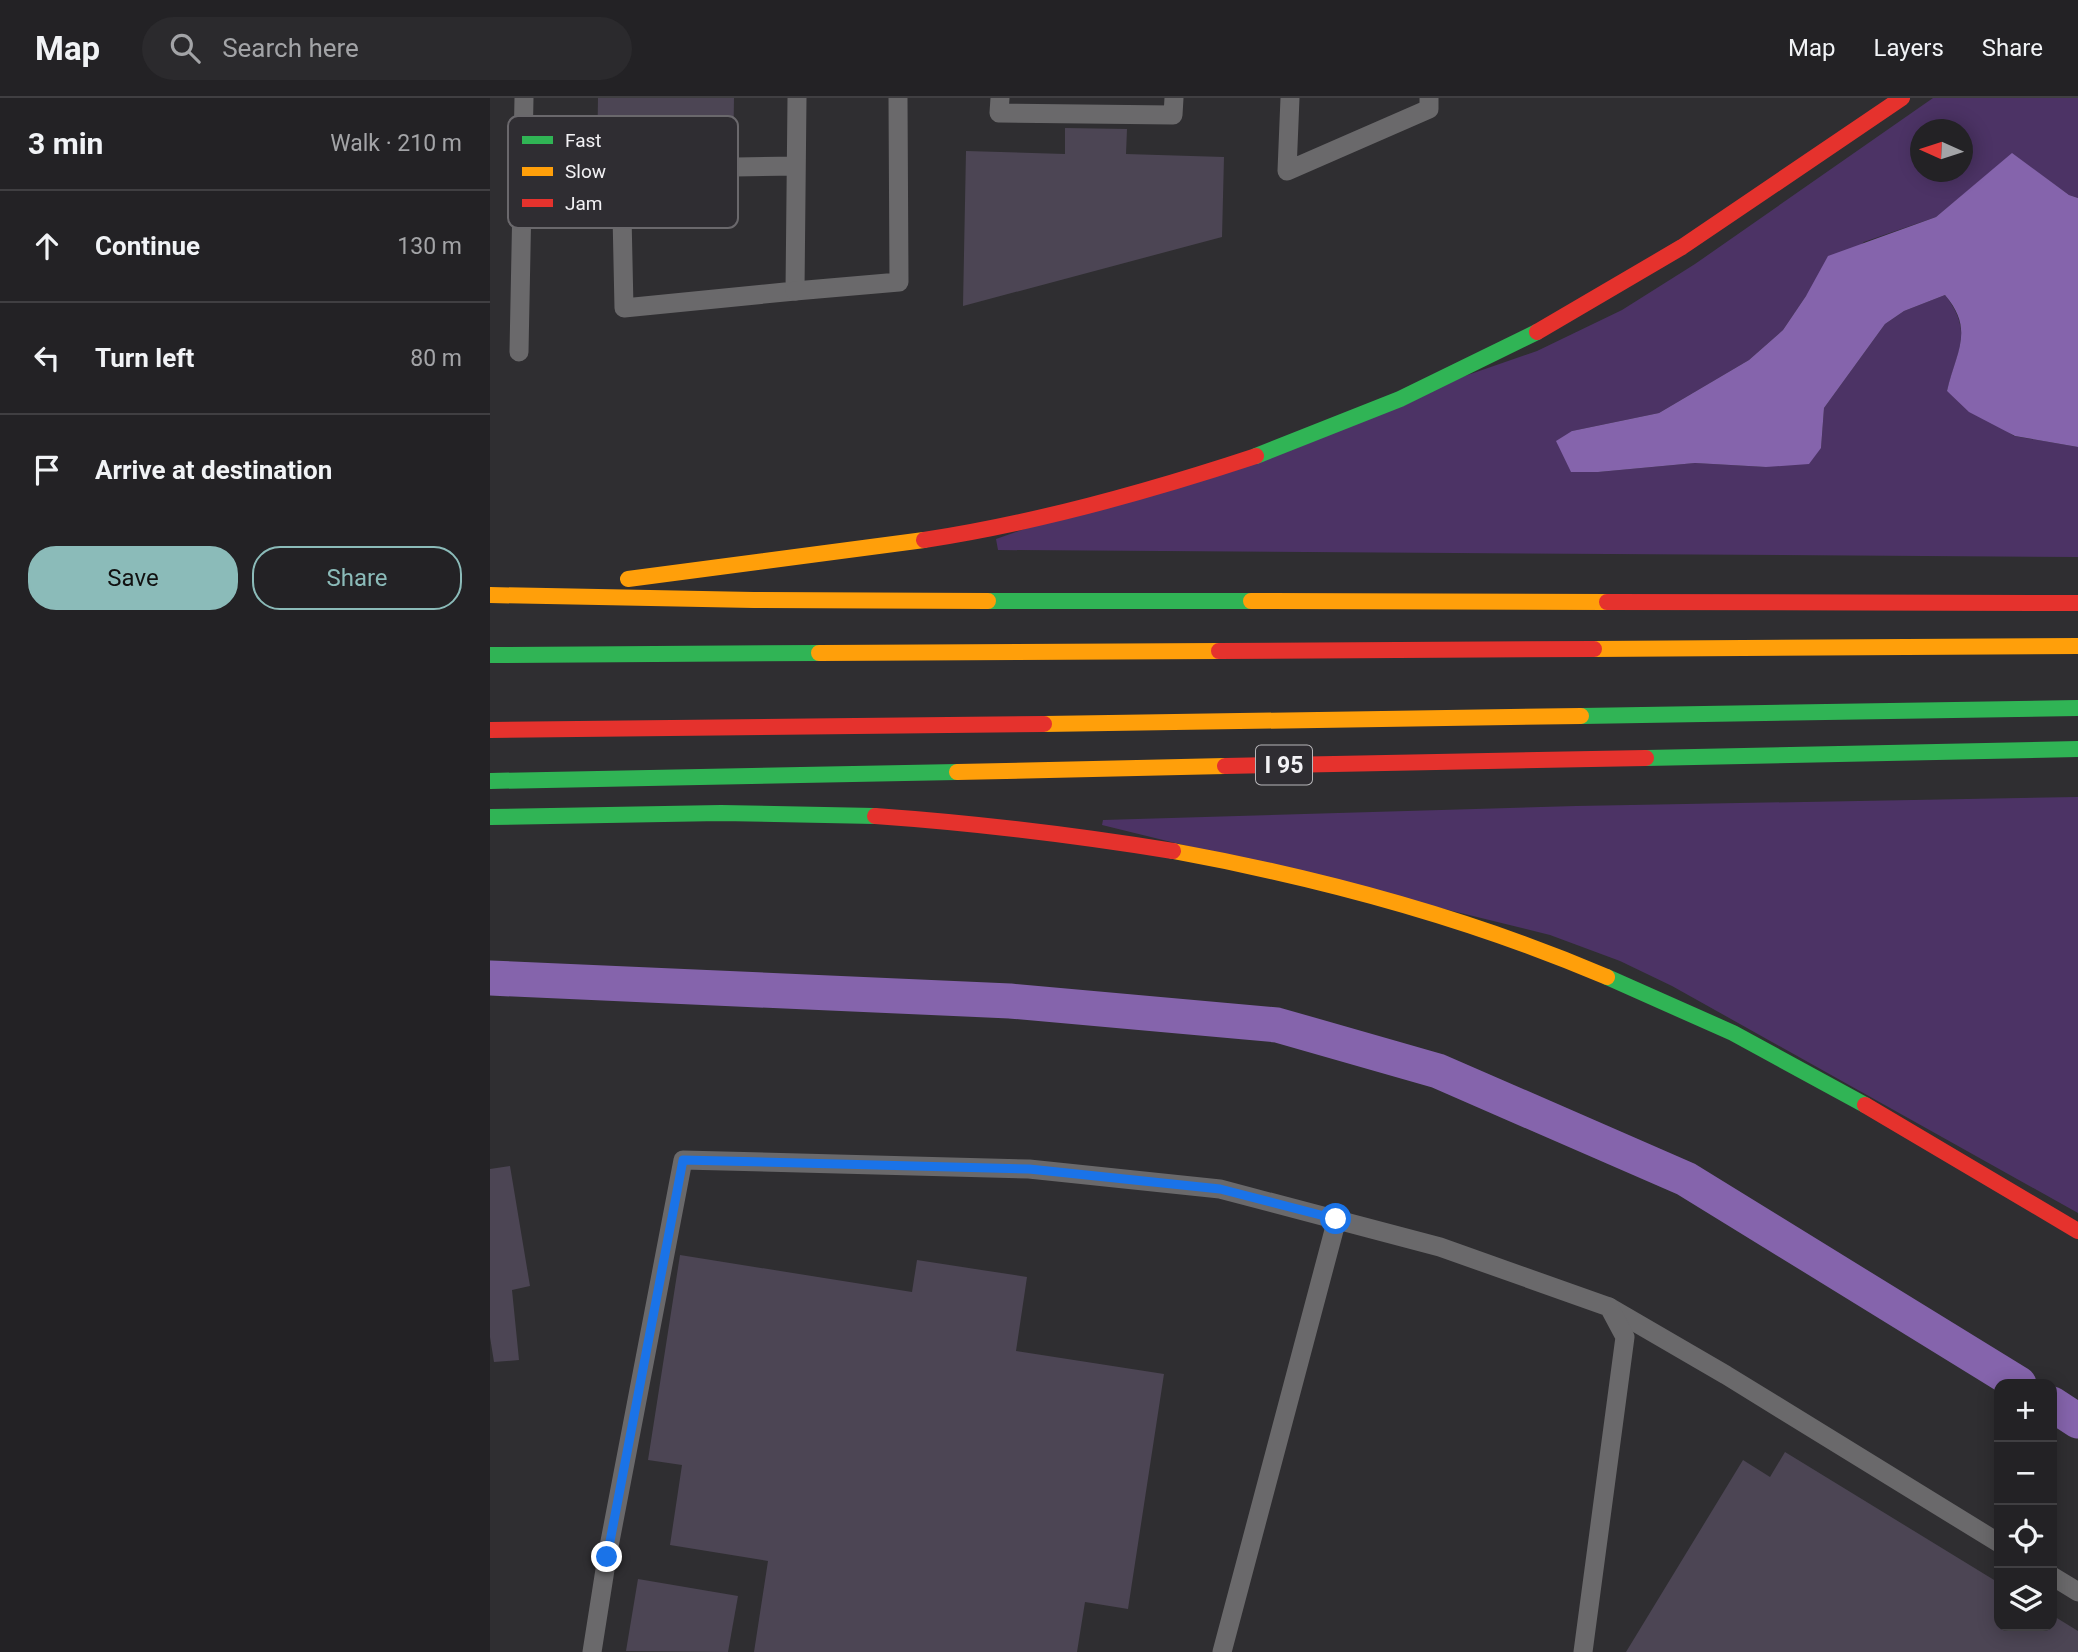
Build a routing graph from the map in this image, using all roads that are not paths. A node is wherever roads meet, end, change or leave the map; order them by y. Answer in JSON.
{"nodes":[{"id":1,"x":524,"y":98,"type":"edge"},
{"id":2,"x":797,"y":98,"type":"edge"},
{"id":3,"x":898,"y":98,"type":"edge"},
{"id":4,"x":1000,"y":98,"type":"edge"},
{"id":5,"x":1174,"y":98,"type":"edge"},
{"id":6,"x":1290,"y":98,"type":"edge"},
{"id":7,"x":1429,"y":98,"type":"edge"},
{"id":8,"x":1902,"y":98,"type":"edge"},
{"id":9,"x":1094,"y":106,"type":"edge"},
{"id":10,"x":524,"y":116,"type":"edge"},
{"id":11,"x":796,"y":166,"type":"junction"},
{"id":12,"x":738,"y":167,"type":"edge"},
{"id":13,"x":521,"y":228,"type":"edge"},
{"id":14,"x":622,"y":228,"type":"edge"},
{"id":15,"x":795,"y":291,"type":"junction"},
{"id":16,"x":519,"y":352,"type":"dead end"},
{"id":17,"x":509,"y":594,"type":"junction"},
{"id":18,"x":490,"y":595,"type":"edge"},
{"id":19,"x":2078,"y":603,"type":"edge"},
{"id":20,"x":2078,"y":646,"type":"edge"},
{"id":21,"x":490,"y":655,"type":"edge"},
{"id":22,"x":2078,"y":708,"type":"edge"},
{"id":23,"x":490,"y":730,"type":"edge"},
{"id":24,"x":2078,"y":749,"type":"edge"},
{"id":25,"x":490,"y":781,"type":"edge"},
{"id":26,"x":490,"y":817,"type":"edge"},
{"id":27,"x":1336,"y":1219,"type":"junction"},
{"id":28,"x":2078,"y":1231,"type":"edge"},
{"id":29,"x":1609,"y":1307,"type":"junction"},
{"id":30,"x":1994,"y":1540,"type":"edge"},
{"id":31,"x":2057,"y":1579,"type":"edge"},
{"id":32,"x":2078,"y":1592,"type":"edge"},
{"id":33,"x":592,"y":1652,"type":"edge"},
{"id":34,"x":1222,"y":1652,"type":"edge"},
{"id":35,"x":1583,"y":1652,"type":"edge"}],
"edges":[{"from":1,"to":10,"type":"lane"},
{"from":2,"to":11,"type":"lane"},
{"from":3,"to":15,"type":"lane"},
{"from":4,"to":9,"type":"lane"},
{"from":5,"to":9,"type":"lane"},
{"from":6,"to":7,"type":"lane"},
{"from":8,"to":17,"type":"highway"},
{"from":11,"to":12,"type":"lane"},
{"from":11,"to":15,"type":"lane"},
{"from":13,"to":16,"type":"lane"},
{"from":14,"to":15,"type":"lane"},
{"from":17,"to":18,"type":"highway"},
{"from":17,"to":19,"type":"highway"},
{"from":20,"to":21,"type":"highway"},
{"from":22,"to":23,"type":"highway"},
{"from":24,"to":25,"type":"highway","number":"I 95"},
{"from":26,"to":28,"type":"highway"},
{"from":27,"to":29,"type":"lane"},
{"from":27,"to":33,"type":"lane"},
{"from":27,"to":34,"type":"lane"},
{"from":29,"to":30,"type":"lane"},
{"from":29,"to":35,"type":"lane"},
{"from":31,"to":32,"type":"lane"}]}
